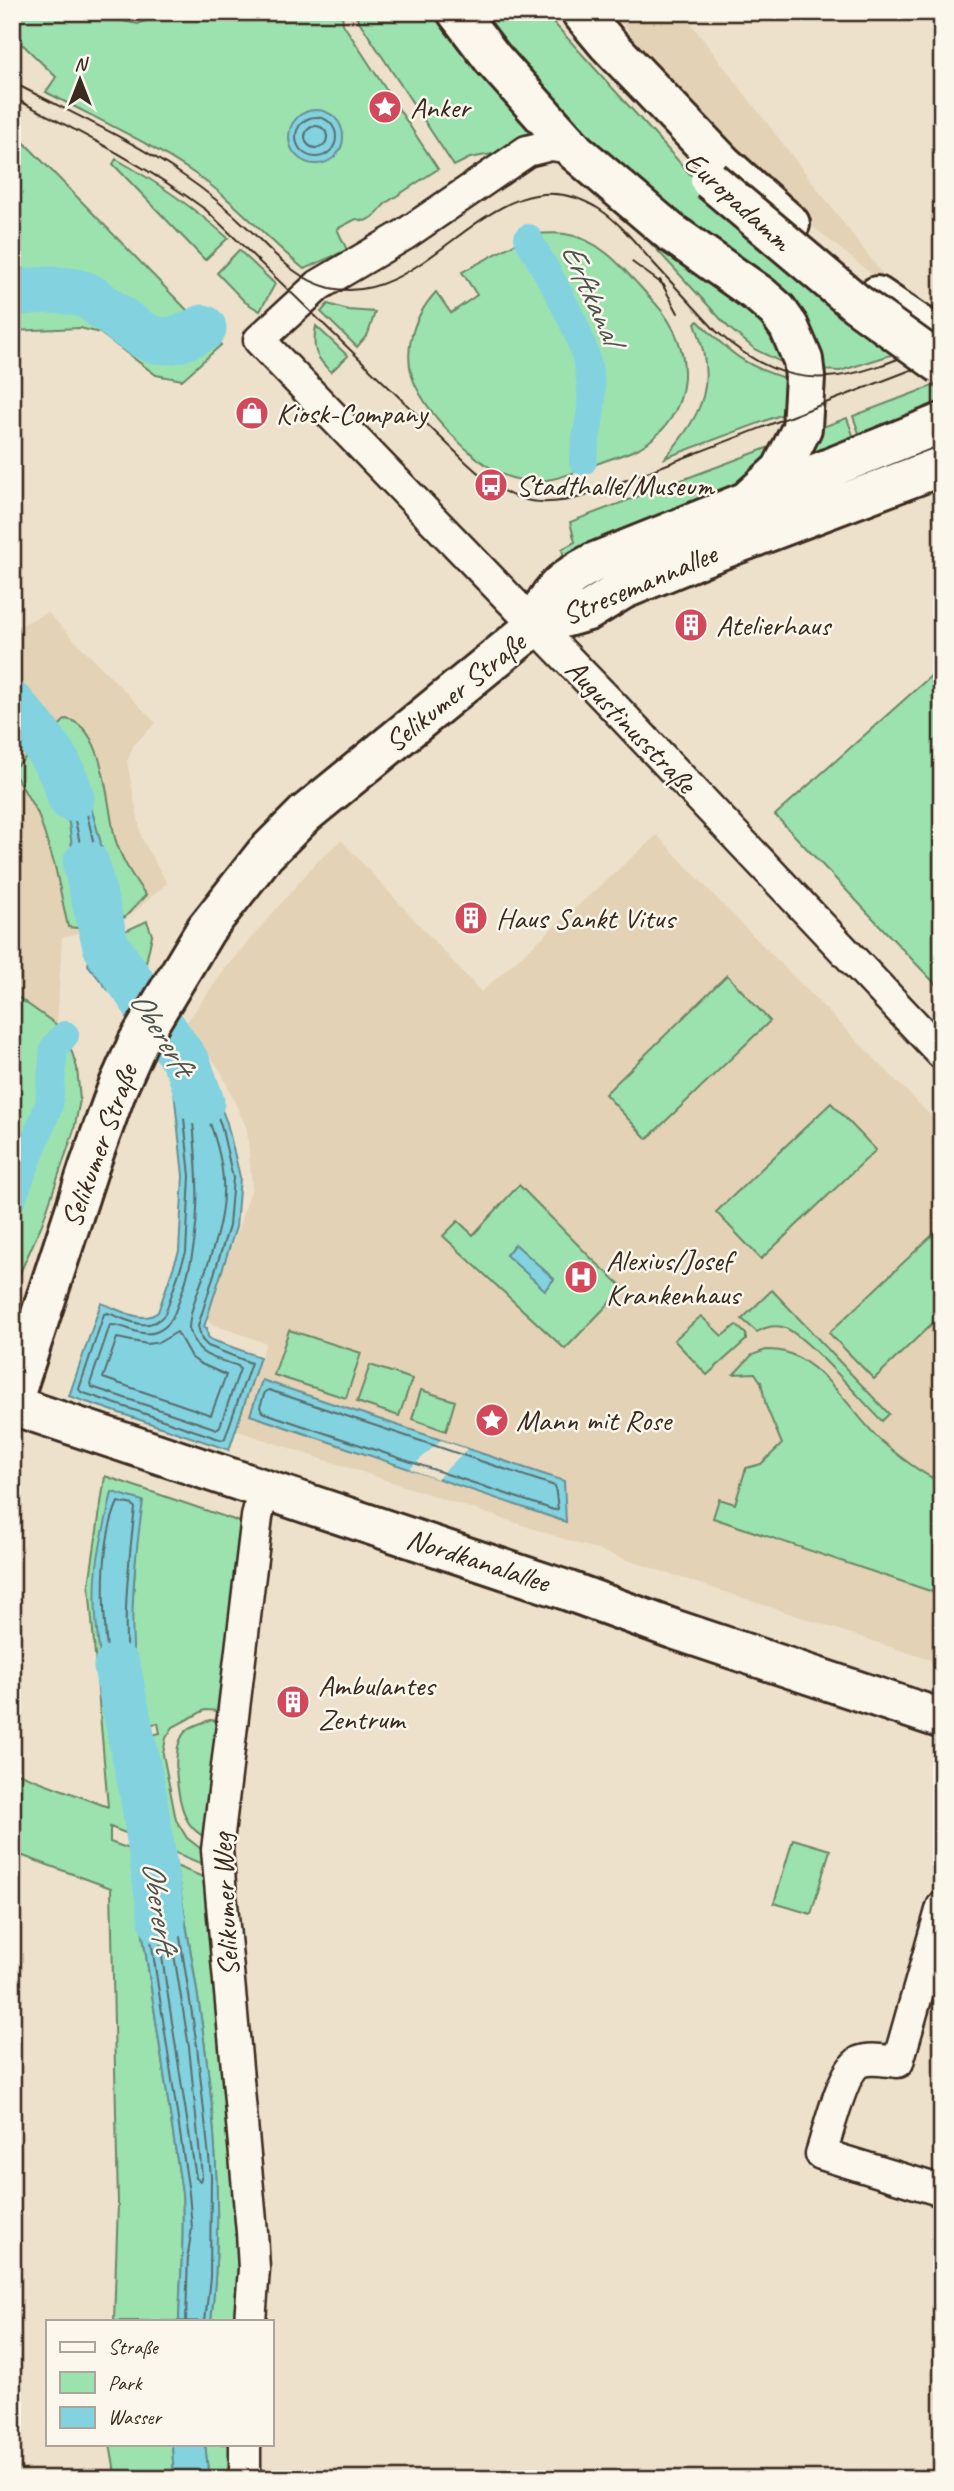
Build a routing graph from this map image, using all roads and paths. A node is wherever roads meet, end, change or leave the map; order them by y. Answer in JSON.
{"nodes":[{"id":1,"x":457,"y":12,"type":"edge"},
{"id":2,"x":557,"y":12,"type":"edge"},
{"id":3,"x":581,"y":12,"type":"edge"},
{"id":4,"x":576,"y":152,"type":"junction"},
{"id":5,"x":716,"y":172,"type":"junction"},
{"id":6,"x":942,"y":340,"type":"edge"},
{"id":7,"x":942,"y":365,"type":"edge"},
{"id":8,"x":942,"y":424,"type":"edge"},
{"id":9,"x":942,"y":466,"type":"edge"},
{"id":10,"x":747,"y":501,"type":"junction"},
{"id":11,"x":535,"y":626,"type":"junction"},
{"id":12,"x":942,"y":1054,"type":"edge"},
{"id":13,"x":16,"y":1392,"type":"edge"},
{"id":14,"x":263,"y":1490,"type":"junction"},
{"id":15,"x":942,"y":1719,"type":"edge"},
{"id":16,"x":942,"y":1907,"type":"edge"},
{"id":17,"x":942,"y":2191,"type":"edge"},
{"id":18,"x":250,"y":2320,"type":"edge"},
{"id":19,"x":245,"y":2446,"type":"edge"},
{"id":20,"x":245,"y":2479,"type":"edge"}],
"edges":[{"from":1,"to":4,"type":"main road"},
{"from":2,"to":5,"type":"main road","name":"Europadamm"},
{"from":3,"to":5,"type":"main road","name":"Europadamm"},
{"from":4,"to":10,"type":"main road"},
{"from":4,"to":11,"type":"street","name":"Augustinusstraße"},
{"from":5,"to":6,"type":"main road","name":"Europadamm"},
{"from":5,"to":7,"type":"main road","name":"Europadamm","bridge":true},
{"from":8,"to":10,"type":"main road","name":"Stresemannallee"},
{"from":9,"to":11,"type":"main road","name":"Stresemannallee"},
{"from":10,"to":11,"type":"main road","name":"Stresemannallee"},
{"from":11,"to":12,"type":"street","name":"Augustinusstraße"},
{"from":11,"to":13,"type":"main road","name":"Selikumer Straße"},
{"from":13,"to":14,"type":"main road","name":"Nordkanalallee"},
{"from":14,"to":15,"type":"main road","name":"Nordkanalallee"},
{"from":14,"to":18,"type":"street","name":"Selikumer Weg"},
{"from":16,"to":17,"type":"street"},
{"from":19,"to":20,"type":"street"}]}
